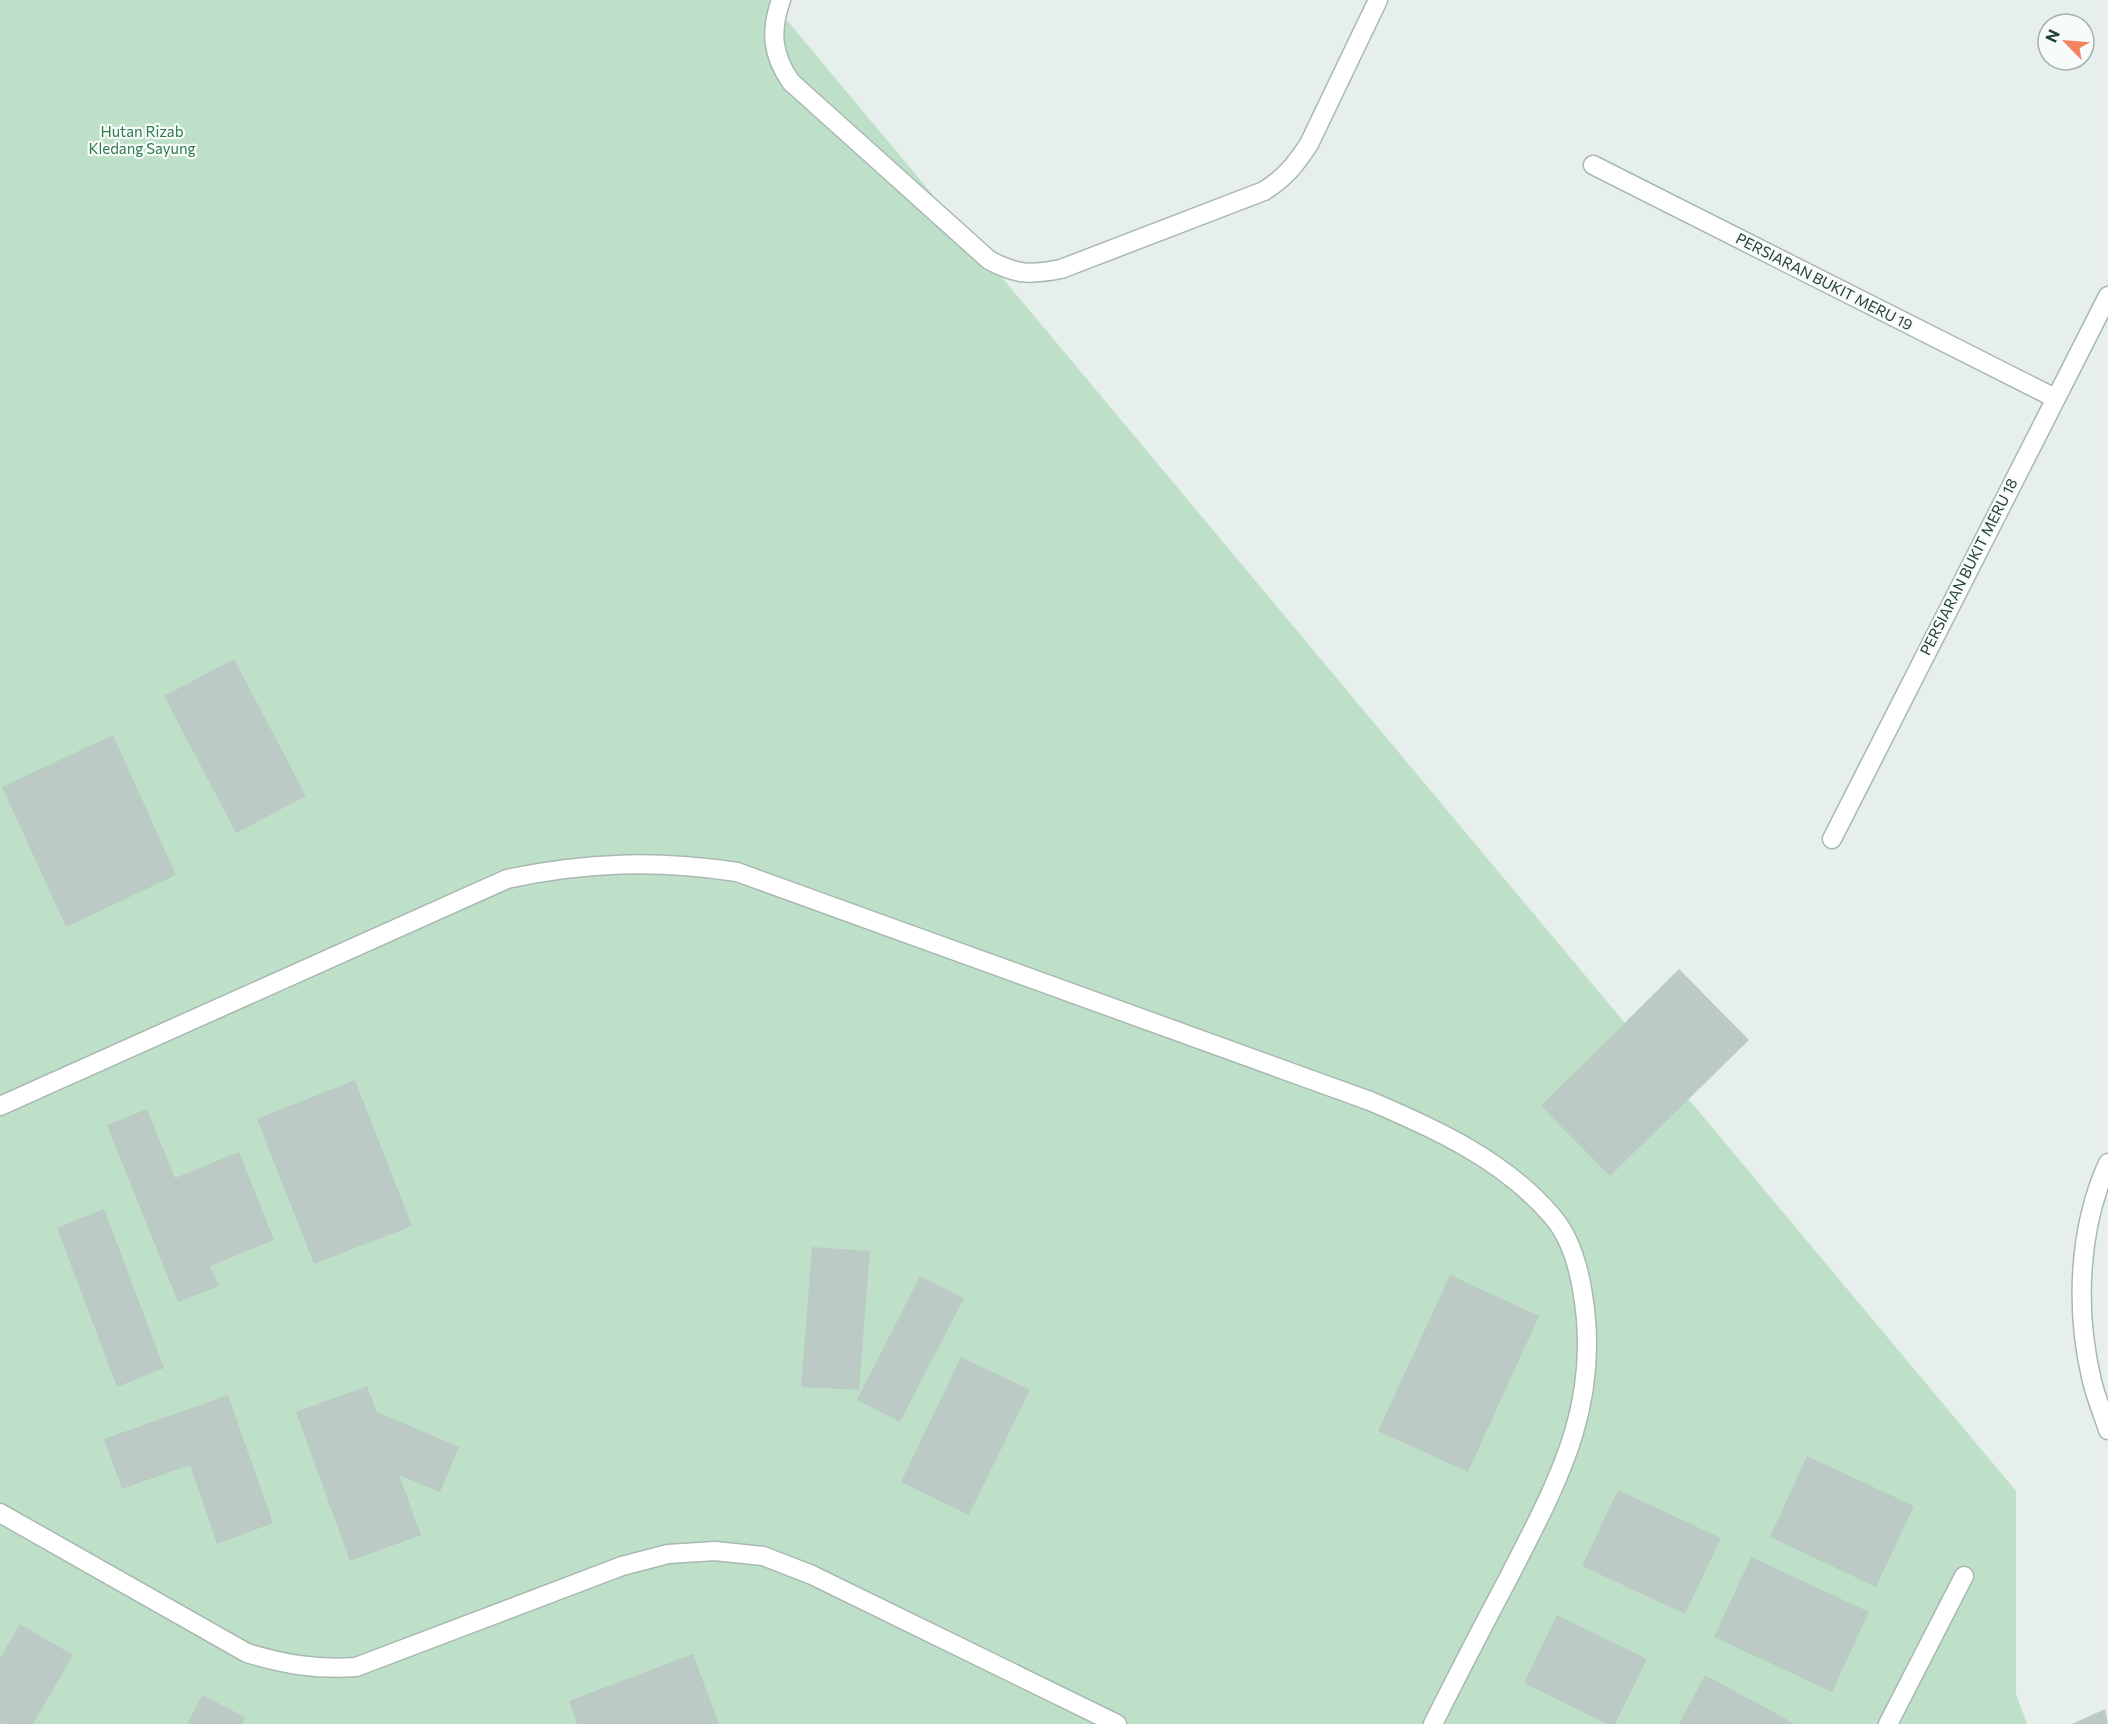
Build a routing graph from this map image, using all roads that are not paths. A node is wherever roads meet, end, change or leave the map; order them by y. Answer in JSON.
{"nodes":[{"id":1,"x":781,"y":0,"type":"edge"},
{"id":2,"x":1378,"y":0,"type":"edge"},
{"id":3,"x":1593,"y":165,"type":"dead end"},
{"id":4,"x":2108,"y":296,"type":"edge"},
{"id":5,"x":2055,"y":398,"type":"junction"},
{"id":6,"x":1832,"y":839,"type":"dead end"},
{"id":7,"x":0,"y":1106,"type":"edge"},
{"id":8,"x":2108,"y":1163,"type":"edge"},
{"id":9,"x":2108,"y":1430,"type":"edge"},
{"id":10,"x":0,"y":1513,"type":"edge"},
{"id":11,"x":1964,"y":1576,"type":"dead end"},
{"id":12,"x":1117,"y":1724,"type":"edge"},
{"id":13,"x":1433,"y":1724,"type":"edge"},
{"id":14,"x":1888,"y":1724,"type":"edge"}],
"edges":[{"from":1,"to":2,"type":"street"},
{"from":3,"to":5,"type":"street","name":"PERSIARAN BUKIT MERU 19"},
{"from":4,"to":5,"type":"street","name":"PERSIARAN BUKIT MERU 18"},
{"from":5,"to":6,"type":"street","name":"PERSIARAN BUKIT MERU 18"},
{"from":7,"to":13,"type":"street"},
{"from":8,"to":9,"type":"street"},
{"from":10,"to":12,"type":"street"},
{"from":11,"to":14,"type":"street"}]}
